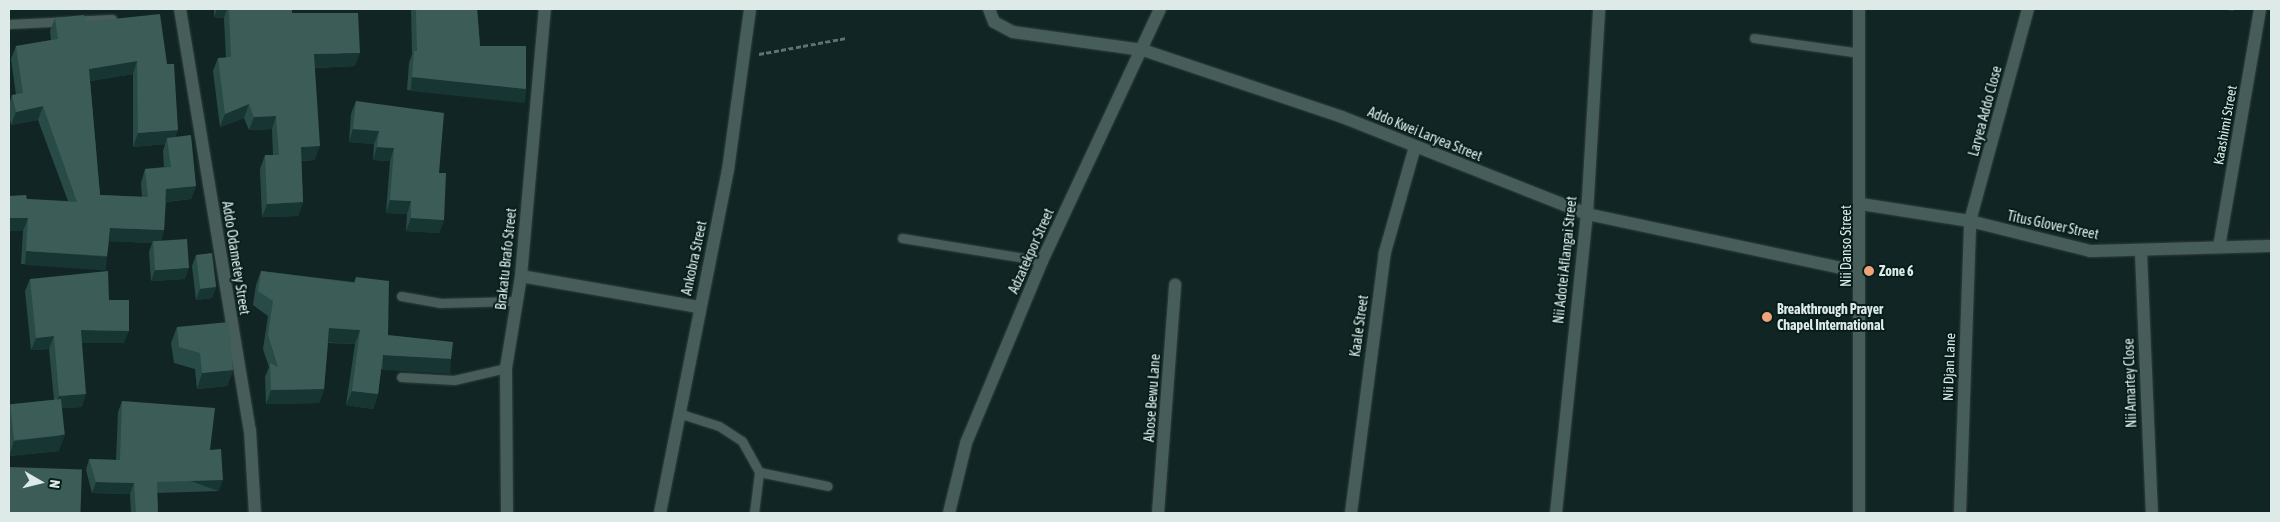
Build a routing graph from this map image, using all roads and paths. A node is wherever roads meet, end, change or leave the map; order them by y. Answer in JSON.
{"nodes":[{"id":1,"x":180,"y":9,"type":"edge"},
{"id":2,"x":545,"y":9,"type":"edge"},
{"id":3,"x":750,"y":9,"type":"edge"},
{"id":4,"x":989,"y":9,"type":"edge"},
{"id":5,"x":1160,"y":9,"type":"edge"},
{"id":6,"x":1599,"y":9,"type":"edge"},
{"id":7,"x":1860,"y":9,"type":"edge"},
{"id":8,"x":2028,"y":9,"type":"edge"},
{"id":9,"x":2260,"y":9,"type":"edge"},
{"id":10,"x":112,"y":19,"type":"edge"},
{"id":11,"x":9,"y":24,"type":"edge"},
{"id":12,"x":846,"y":38,"type":"dead end"},
{"id":13,"x":1754,"y":38,"type":"dead end"},
{"id":14,"x":1143,"y":50,"type":"junction"},
{"id":15,"x":1859,"y":53,"type":"junction"},
{"id":16,"x":746,"y":56,"type":"junction"},
{"id":17,"x":1415,"y":147,"type":"junction"},
{"id":18,"x":1861,"y":204,"type":"junction"},
{"id":19,"x":1587,"y":214,"type":"junction"},
{"id":20,"x":1970,"y":221,"type":"junction"},
{"id":21,"x":902,"y":238,"type":"dead end"},
{"id":22,"x":2271,"y":246,"type":"edge"},
{"id":23,"x":2219,"y":247,"type":"junction"},
{"id":24,"x":2141,"y":253,"type":"junction"},
{"id":25,"x":1042,"y":261,"type":"junction"},
{"id":26,"x":1861,"y":272,"type":"junction"},
{"id":27,"x":521,"y":276,"type":"junction"},
{"id":28,"x":1175,"y":284,"type":"dead end"},
{"id":29,"x":401,"y":296,"type":"dead end"},
{"id":30,"x":517,"y":301,"type":"junction"},
{"id":31,"x":698,"y":307,"type":"junction"},
{"id":32,"x":506,"y":368,"type":"junction"},
{"id":33,"x":401,"y":377,"type":"dead end"},
{"id":34,"x":678,"y":413,"type":"junction"},
{"id":35,"x":759,"y":472,"type":"junction"},
{"id":36,"x":828,"y":486,"type":"dead end"},
{"id":37,"x":255,"y":513,"type":"edge"},
{"id":38,"x":507,"y":513,"type":"edge"},
{"id":39,"x":660,"y":513,"type":"edge"},
{"id":40,"x":754,"y":513,"type":"edge"},
{"id":41,"x":950,"y":513,"type":"edge"},
{"id":42,"x":1158,"y":513,"type":"edge"},
{"id":43,"x":1351,"y":513,"type":"edge"},
{"id":44,"x":1556,"y":513,"type":"edge"},
{"id":45,"x":1859,"y":513,"type":"edge"},
{"id":46,"x":1960,"y":513,"type":"edge"},
{"id":47,"x":2152,"y":513,"type":"edge"}],
"edges":[{"from":1,"to":37,"type":"street","name":"Addo Odametey Street"},
{"from":2,"to":27,"type":"street","name":"Brakatu Brafo Street"},
{"from":3,"to":16,"type":"street","name":"Ankobra Street"},
{"from":4,"to":14,"type":"street","name":"Addo Kwei Laryea Street"},
{"from":5,"to":14,"type":"street","name":"Adzatekpor Street"},
{"from":6,"to":19,"type":"street","name":"Nii Adotei Aflangai Street"},
{"from":7,"to":15,"type":"street","name":"Nii Danso Street"},
{"from":8,"to":20,"type":"street","name":"Laryea Addo Close"},
{"from":9,"to":23,"type":"street","name":"Kaashimi Street"},
{"from":10,"to":11,"type":"lane"},
{"from":12,"to":16,"type":"path"},
{"from":13,"to":15,"type":"lane"},
{"from":14,"to":17,"type":"street","name":"Addo Kwei Laryea Street"},
{"from":14,"to":25,"type":"street","name":"Adzatekpor Street"},
{"from":15,"to":18,"type":"street","name":"Nii Danso Street"},
{"from":16,"to":31,"type":"street","name":"Ankobra Street"},
{"from":17,"to":19,"type":"street","name":"Addo Kwei Laryea Street"},
{"from":17,"to":43,"type":"street","name":"Kaale Street"},
{"from":18,"to":20,"type":"street","name":"Titus Glover Street"},
{"from":18,"to":26,"type":"street","name":"Nii Danso Street"},
{"from":19,"to":26,"type":"street","name":"Addo Kwei Laryea Street"},
{"from":19,"to":44,"type":"street","name":"Nii Adotei Aflangai Street"},
{"from":20,"to":24,"type":"street","name":"Titus Glover Street"},
{"from":20,"to":46,"type":"street","name":"Nii Djan Lane"},
{"from":21,"to":25,"type":"lane"},
{"from":22,"to":23,"type":"street","name":"Titus Glover Street"},
{"from":23,"to":24,"type":"street","name":"Titus Glover Street"},
{"from":24,"to":47,"type":"street","name":"Nii Amartey Close"},
{"from":25,"to":41,"type":"street","name":"Adzatekpor Street"},
{"from":26,"to":45,"type":"street","name":"Nii Danso Street"},
{"from":27,"to":30,"type":"street","name":"Brakatu Brafo Street"},
{"from":27,"to":31,"type":"street"},
{"from":28,"to":42,"type":"street","name":"Abose Bewu Lane"},
{"from":29,"to":30,"type":"lane"},
{"from":30,"to":32,"type":"street","name":"Brakatu Brafo Street"},
{"from":31,"to":34,"type":"street","name":"Ankobra Street"},
{"from":32,"to":33,"type":"lane"},
{"from":32,"to":38,"type":"street","name":"Brakatu Brafo Street"},
{"from":34,"to":35,"type":"lane"},
{"from":34,"to":39,"type":"street","name":"Ankobra Street"},
{"from":35,"to":36,"type":"lane"},
{"from":35,"to":40,"type":"lane"}]}
